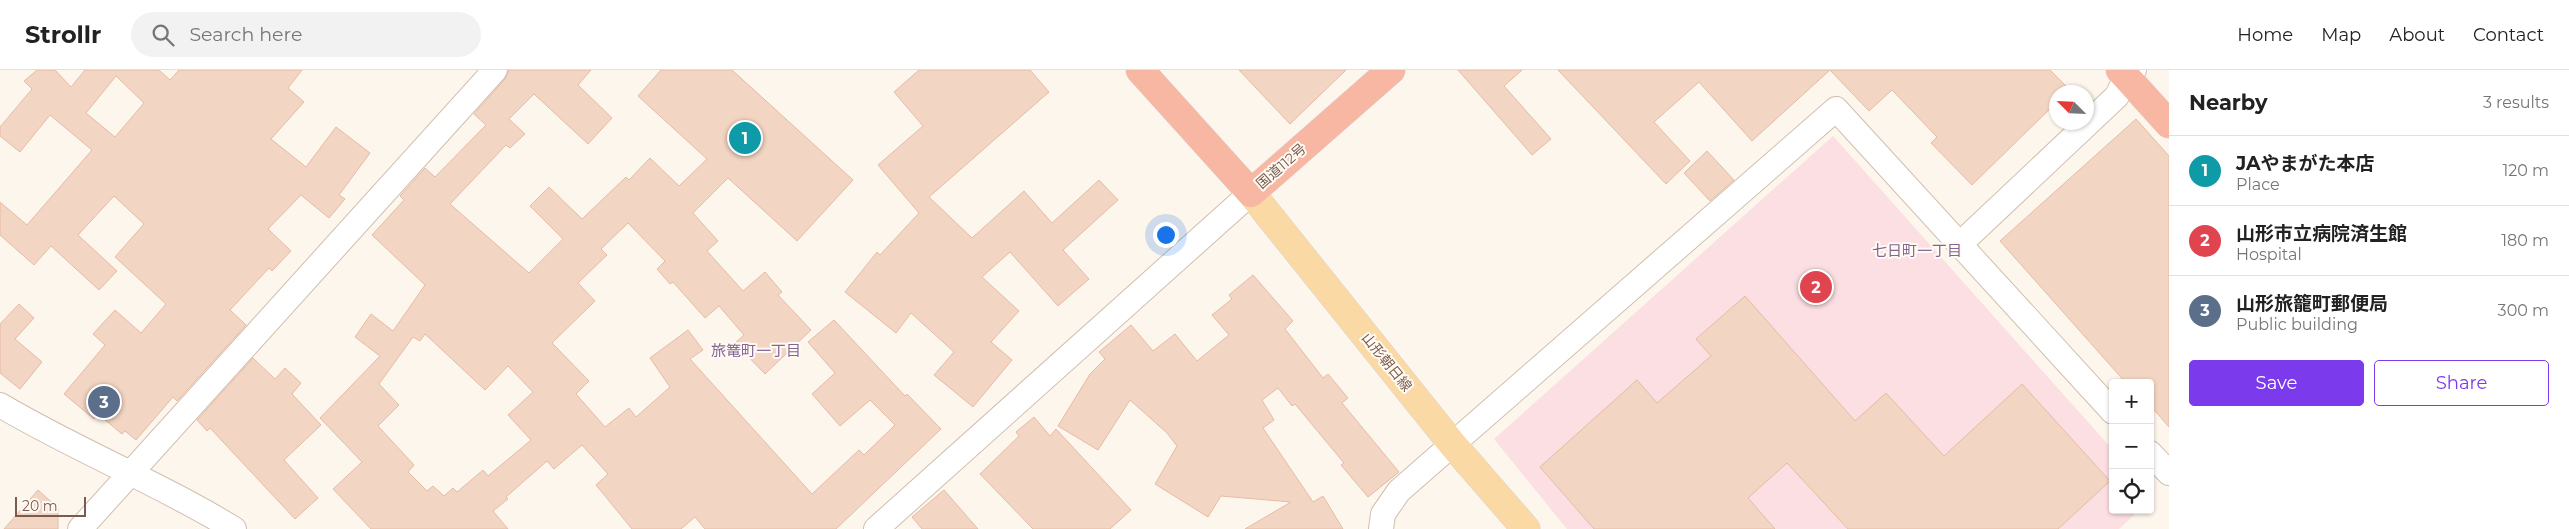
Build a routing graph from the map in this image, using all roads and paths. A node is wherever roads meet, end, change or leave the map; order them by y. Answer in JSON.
{"nodes":[{"id":1,"x":495,"y":70,"type":"edge"},
{"id":2,"x":1140,"y":70,"type":"edge"},
{"id":3,"x":1391,"y":70,"type":"edge"},
{"id":4,"x":2127,"y":72,"type":"edge"},
{"id":5,"x":2169,"y":124,"type":"edge"},
{"id":6,"x":1251,"y":192,"type":"junction"},
{"id":7,"x":1959,"y":245,"type":"junction"},
{"id":8,"x":0,"y":405,"type":"edge"},
{"id":9,"x":2109,"y":408,"type":"edge"},
{"id":10,"x":1453,"y":445,"type":"junction"},
{"id":11,"x":2154,"y":457,"type":"edge"},
{"id":12,"x":2169,"y":473,"type":"edge"},
{"id":13,"x":130,"y":474,"type":"junction"},
{"id":14,"x":80,"y":529,"type":"edge"},
{"id":15,"x":234,"y":529,"type":"edge"},
{"id":16,"x":876,"y":529,"type":"edge"},
{"id":17,"x":1381,"y":529,"type":"edge"},
{"id":18,"x":1526,"y":529,"type":"edge"}],
"edges":[{"from":1,"to":13,"type":"street"},
{"from":2,"to":6,"type":"highway","name":"国道112号"},
{"from":3,"to":6,"type":"highway","name":"国道112号"},
{"from":4,"to":5,"type":"highway"},
{"from":4,"to":7,"type":"street"},
{"from":6,"to":10,"type":"main road","name":"山形朝日線"},
{"from":6,"to":16,"type":"street"},
{"from":7,"to":9,"type":"street"},
{"from":7,"to":10,"type":"street"},
{"from":8,"to":13,"type":"street"},
{"from":10,"to":17,"type":"street"},
{"from":10,"to":18,"type":"main road","name":"山形朝日線"},
{"from":11,"to":12,"type":"street"},
{"from":13,"to":14,"type":"street"},
{"from":13,"to":15,"type":"street"}]}
